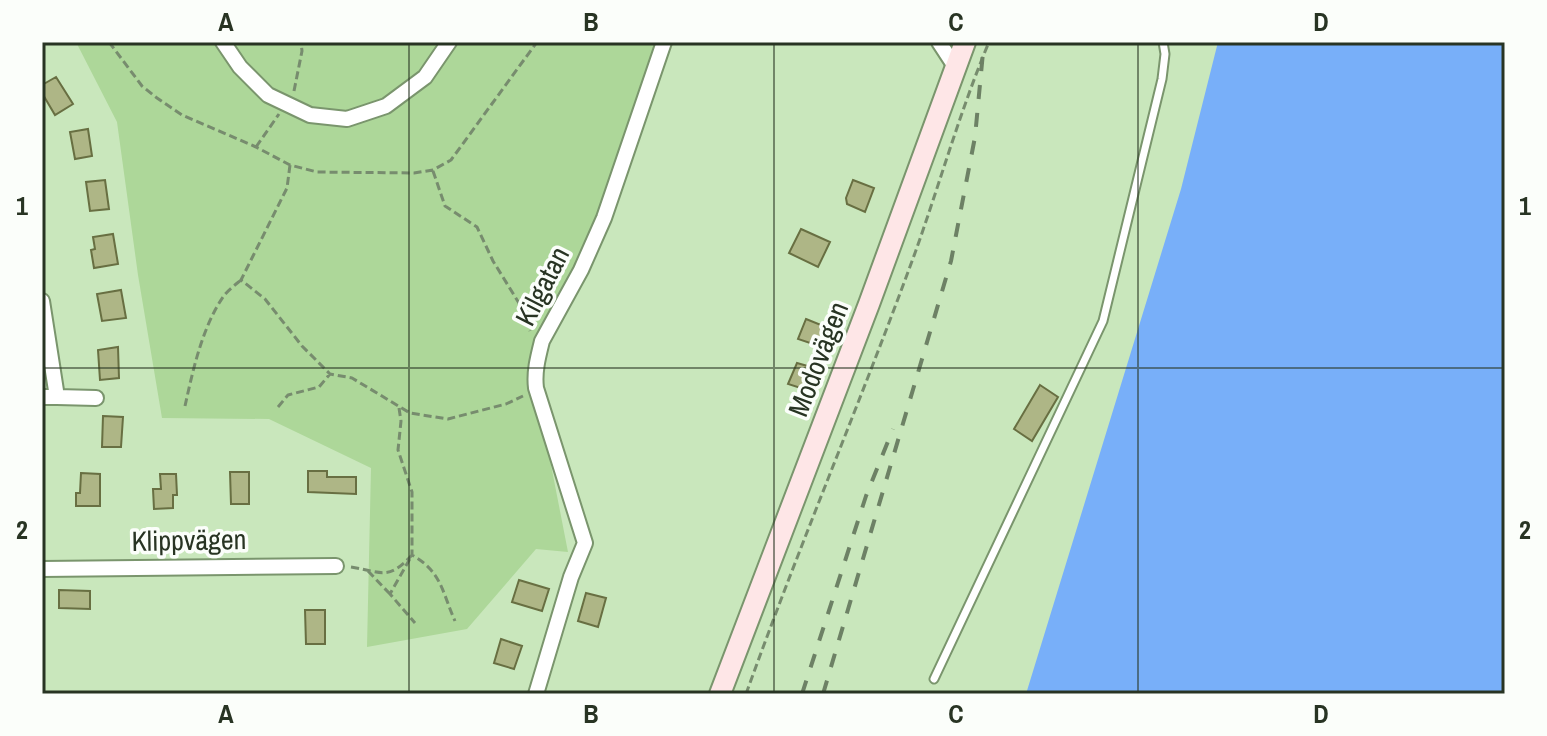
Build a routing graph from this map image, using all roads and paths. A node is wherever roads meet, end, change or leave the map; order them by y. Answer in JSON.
{"nodes":[{"id":1,"x":223,"y":42,"type":"edge"},
{"id":2,"x":449,"y":42,"type":"edge"},
{"id":3,"x":664,"y":42,"type":"edge"},
{"id":4,"x":939,"y":42,"type":"edge"},
{"id":5,"x":965,"y":42,"type":"edge"},
{"id":6,"x":989,"y":42,"type":"edge"},
{"id":7,"x":1163,"y":42,"type":"edge"},
{"id":8,"x":956,"y":68,"type":"junction"},
{"id":9,"x":290,"y":165,"type":"dead end"},
{"id":10,"x":433,"y":170,"type":"dead end"},
{"id":11,"x":241,"y":280,"type":"junction"},
{"id":12,"x":42,"y":301,"type":"edge"},
{"id":13,"x":539,"y":353,"type":"junction"},
{"id":14,"x":330,"y":374,"type":"junction"},
{"id":15,"x":536,"y":388,"type":"junction"},
{"id":16,"x":49,"y":397,"type":"edge"},
{"id":17,"x":96,"y":398,"type":"dead end"},
{"id":18,"x":185,"y":406,"type":"dead end"},
{"id":19,"x":278,"y":407,"type":"dead end"},
{"id":20,"x":399,"y":407,"type":"junction"},
{"id":21,"x":412,"y":555,"type":"junction"},
{"id":22,"x":336,"y":566,"type":"joint"},
{"id":23,"x":42,"y":569,"type":"edge"},
{"id":24,"x":368,"y":571,"type":"junction"},
{"id":25,"x":390,"y":594,"type":"junction"},
{"id":26,"x":455,"y":621,"type":"dead end"},
{"id":27,"x":415,"y":623,"type":"dead end"},
{"id":28,"x":934,"y":679,"type":"dead end"},
{"id":29,"x":536,"y":694,"type":"edge"},
{"id":30,"x":720,"y":694,"type":"edge"},
{"id":31,"x":746,"y":694,"type":"edge"}],
"edges":[{"from":1,"to":2,"type":"street"},
{"from":3,"to":13,"type":"street","name":"Kilgatan"},
{"from":4,"to":8,"type":"street"},
{"from":5,"to":8,"type":"main road","name":"Modovägen"},
{"from":6,"to":31,"type":"path"},
{"from":7,"to":28,"type":"lane"},
{"from":8,"to":30,"type":"main road","name":"Modovägen"},
{"from":9,"to":11,"type":"path"},
{"from":10,"to":13,"type":"path"},
{"from":11,"to":14,"type":"path"},
{"from":11,"to":18,"type":"path"},
{"from":12,"to":16,"type":"street"},
{"from":13,"to":15,"type":"street","name":"Kilgatan"},
{"from":14,"to":19,"type":"path"},
{"from":14,"to":20,"type":"path"},
{"from":15,"to":20,"type":"path"},
{"from":15,"to":29,"type":"street","name":"Kilgatan"},
{"from":16,"to":17,"type":"street"},
{"from":20,"to":21,"type":"path"},
{"from":21,"to":24,"type":"path"},
{"from":21,"to":25,"type":"path"},
{"from":21,"to":26,"type":"path"},
{"from":22,"to":23,"type":"street","name":"Klippvägen"},
{"from":22,"to":24,"type":"path"},
{"from":24,"to":25,"type":"path"},
{"from":25,"to":27,"type":"path"}]}
